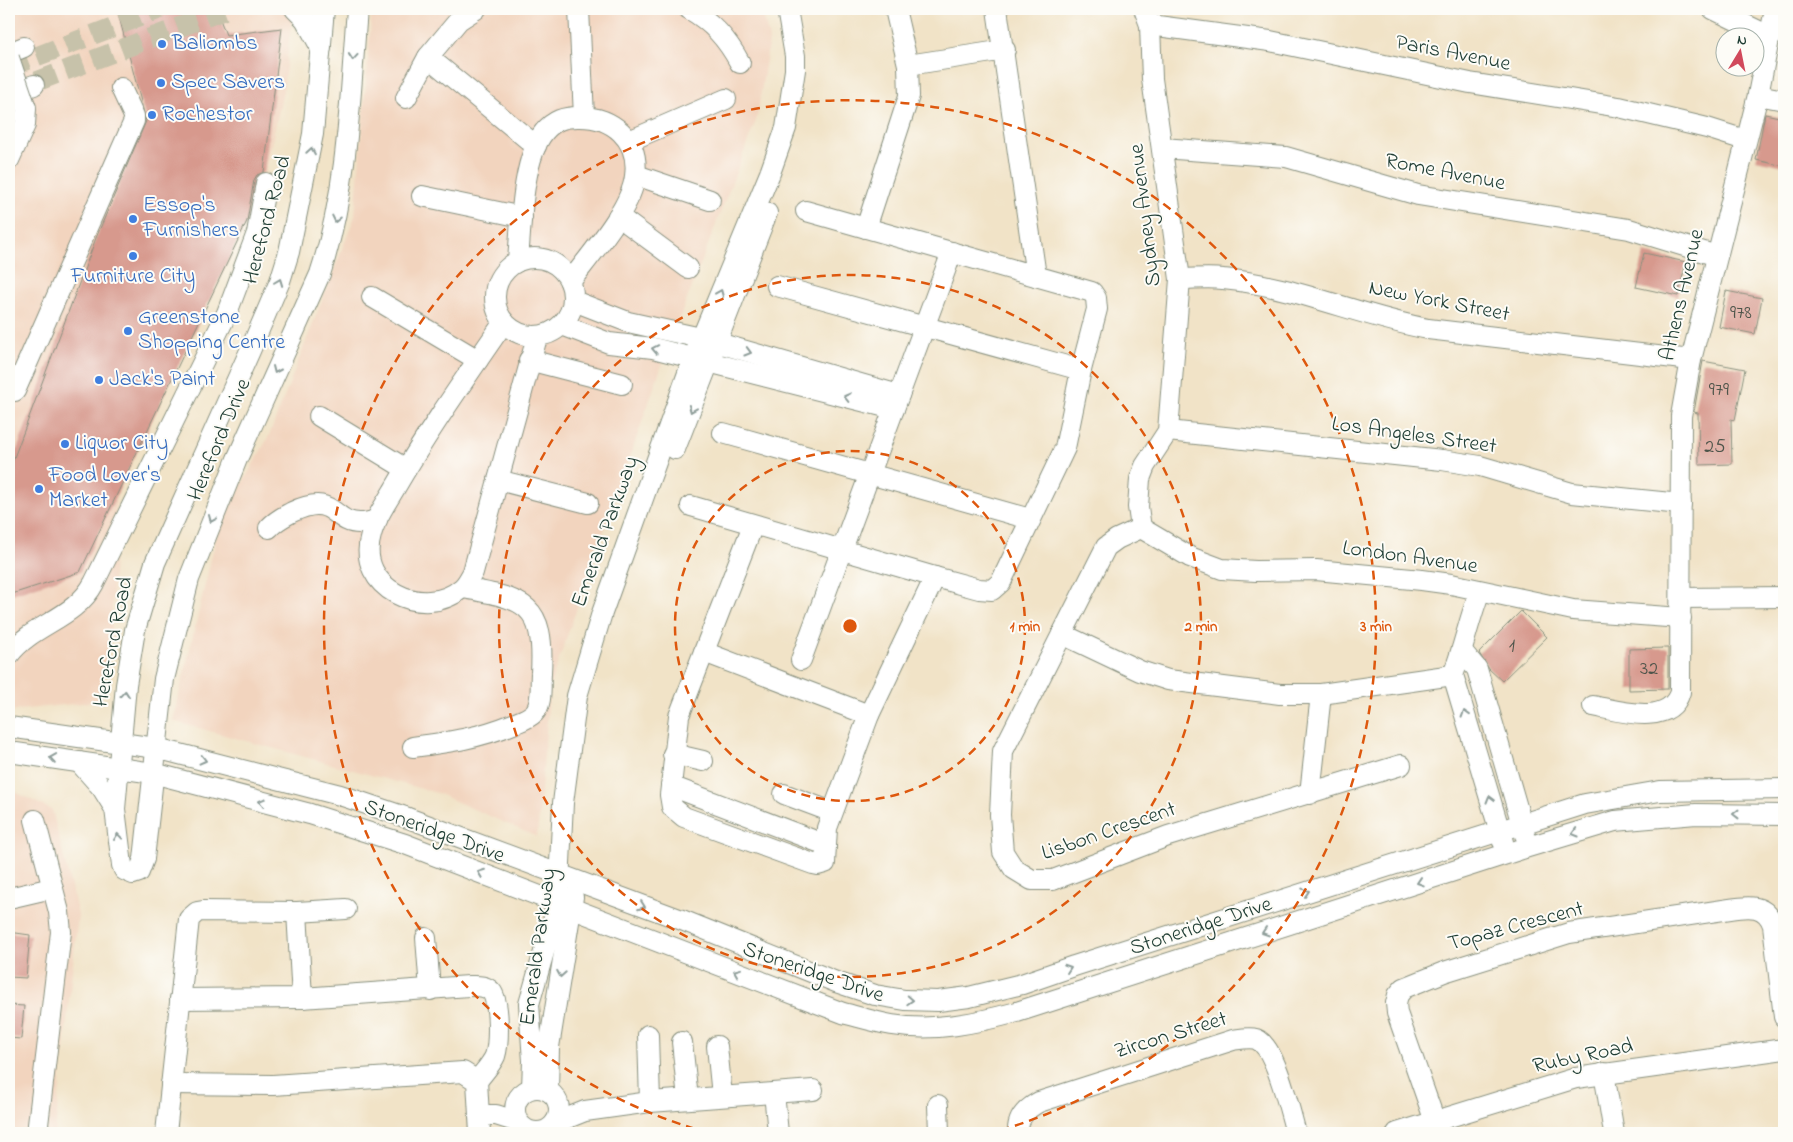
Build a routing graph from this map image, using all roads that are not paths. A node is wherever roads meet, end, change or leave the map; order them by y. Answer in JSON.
{"nodes":[{"id":1,"x":295,"y":9,"type":"edge"},
{"id":2,"x":324,"y":9,"type":"edge"},
{"id":3,"x":357,"y":9,"type":"edge"},
{"id":4,"x":476,"y":9,"type":"edge"},
{"id":5,"x":579,"y":9,"type":"edge"},
{"id":6,"x":689,"y":9,"type":"edge"},
{"id":7,"x":787,"y":9,"type":"edge"},
{"id":8,"x":799,"y":9,"type":"edge"},
{"id":9,"x":895,"y":9,"type":"edge"},
{"id":10,"x":997,"y":9,"type":"edge"},
{"id":11,"x":1713,"y":9,"type":"edge"},
{"id":12,"x":1775,"y":9,"type":"edge"},
{"id":13,"x":1147,"y":17,"type":"edge"},
{"id":14,"x":1771,"y":37,"type":"junction"},
{"id":15,"x":322,"y":50,"type":"junction"},
{"id":16,"x":1005,"y":50,"type":"junction"},
{"id":17,"x":14,"y":53,"type":"edge"},
{"id":18,"x":428,"y":57,"type":"junction"},
{"id":19,"x":740,"y":62,"type":"dead end"},
{"id":20,"x":908,"y":65,"type":"junction"},
{"id":21,"x":120,"y":88,"type":"dead end"},
{"id":22,"x":1758,"y":95,"type":"junction"},
{"id":23,"x":406,"y":98,"type":"dead end"},
{"id":24,"x":726,"y":99,"type":"dead end"},
{"id":25,"x":1784,"y":100,"type":"edge"},
{"id":26,"x":584,"y":117,"type":"junction"},
{"id":27,"x":1744,"y":140,"type":"junction"},
{"id":28,"x":629,"y":141,"type":"junction"},
{"id":29,"x":536,"y":146,"type":"junction"},
{"id":30,"x":1162,"y":148,"type":"junction"},
{"id":31,"x":9,"y":160,"type":"edge"},
{"id":32,"x":636,"y":175,"type":"junction"},
{"id":33,"x":266,"y":183,"type":"dead end"},
{"id":34,"x":422,"y":196,"type":"dead end"},
{"id":35,"x":710,"y":200,"type":"dead end"},
{"id":36,"x":806,"y":211,"type":"dead end"},
{"id":37,"x":618,"y":216,"type":"junction"},
{"id":38,"x":522,"y":218,"type":"junction"},
{"id":39,"x":866,"y":228,"type":"junction"},
{"id":40,"x":952,"y":252,"type":"junction"},
{"id":41,"x":1717,"y":256,"type":"junction"},
{"id":42,"x":518,"y":261,"type":"junction"},
{"id":43,"x":688,"y":268,"type":"dead end"},
{"id":44,"x":1036,"y":276,"type":"junction"},
{"id":45,"x":1180,"y":279,"type":"junction"},
{"id":46,"x":777,"y":286,"type":"dead end"},
{"id":47,"x":572,"y":292,"type":"junction"},
{"id":48,"x":372,"y":297,"type":"dead end"},
{"id":49,"x":504,"y":322,"type":"junction"},
{"id":50,"x":562,"y":325,"type":"junction"},
{"id":51,"x":924,"y":326,"type":"junction"},
{"id":52,"x":536,"y":337,"type":"junction"},
{"id":53,"x":709,"y":340,"type":"junction"},
{"id":54,"x":478,"y":360,"type":"junction"},
{"id":55,"x":529,"y":360,"type":"junction"},
{"id":56,"x":1691,"y":360,"type":"junction"},
{"id":57,"x":701,"y":361,"type":"junction"},
{"id":58,"x":1081,"y":370,"type":"junction"},
{"id":59,"x":622,"y":384,"type":"dead end"},
{"id":60,"x":15,"y":391,"type":"dead end"},
{"id":61,"x":897,"y":402,"type":"junction"},
{"id":62,"x":319,"y":416,"type":"dead end"},
{"id":63,"x":1168,"y":431,"type":"junction"},
{"id":64,"x":722,"y":433,"type":"dead end"},
{"id":65,"x":406,"y":469,"type":"junction"},
{"id":66,"x":870,"y":475,"type":"junction"},
{"id":67,"x":498,"y":480,"type":"junction"},
{"id":68,"x":588,"y":503,"type":"dead end"},
{"id":69,"x":1681,"y":504,"type":"junction"},
{"id":70,"x":691,"y":506,"type":"dead end"},
{"id":71,"x":1030,"y":519,"type":"junction"},
{"id":72,"x":377,"y":520,"type":"junction"},
{"id":73,"x":753,"y":525,"type":"junction"},
{"id":74,"x":269,"y":528,"type":"dead end"},
{"id":75,"x":1142,"y":528,"type":"junction"},
{"id":76,"x":843,"y":550,"type":"junction"},
{"id":77,"x":935,"y":577,"type":"junction"},
{"id":78,"x":463,"y":588,"type":"junction"},
{"id":79,"x":1480,"y":591,"type":"junction"},
{"id":80,"x":1784,"y":597,"type":"edge"},
{"id":81,"x":1681,"y":608,"type":"junction"},
{"id":82,"x":1062,"y":634,"type":"junction"},
{"id":83,"x":704,"y":652,"type":"junction"},
{"id":84,"x":1462,"y":652,"type":"junction"},
{"id":85,"x":9,"y":656,"type":"edge"},
{"id":86,"x":801,"y":660,"type":"dead end"},
{"id":87,"x":1453,"y":675,"type":"junction"},
{"id":88,"x":1321,"y":694,"type":"junction"},
{"id":89,"x":1593,"y":706,"type":"dead end"},
{"id":90,"x":869,"y":714,"type":"junction"},
{"id":91,"x":9,"y":727,"type":"edge"},
{"id":92,"x":121,"y":743,"type":"junction"},
{"id":93,"x":414,"y":747,"type":"dead end"},
{"id":94,"x":156,"y":748,"type":"junction"},
{"id":95,"x":9,"y":752,"type":"edge"},
{"id":96,"x":673,"y":754,"type":"junction"},
{"id":97,"x":702,"y":761,"type":"dead end"},
{"id":98,"x":79,"y":762,"type":"junction"},
{"id":99,"x":1401,"y":765,"type":"dead end"},
{"id":100,"x":118,"y":768,"type":"junction"},
{"id":101,"x":153,"y":773,"type":"junction"},
{"id":102,"x":1784,"y":789,"type":"edge"},
{"id":103,"x":784,"y":794,"type":"dead end"},
{"id":104,"x":1310,"y":794,"type":"junction"},
{"id":105,"x":115,"y":809,"type":"junction"},
{"id":106,"x":832,"y":812,"type":"junction"},
{"id":107,"x":1784,"y":815,"type":"edge"},
{"id":108,"x":35,"y":820,"type":"dead end"},
{"id":109,"x":1521,"y":823,"type":"junction"},
{"id":110,"x":1500,"y":830,"type":"junction"},
{"id":111,"x":1528,"y":847,"type":"junction"},
{"id":112,"x":1506,"y":854,"type":"junction"},
{"id":113,"x":122,"y":865,"type":"joint"},
{"id":114,"x":567,"y":879,"type":"junction"},
{"id":115,"x":52,"y":888,"type":"junction"},
{"id":116,"x":9,"y":898,"type":"edge"},
{"id":117,"x":565,"y":906,"type":"junction"},
{"id":118,"x":346,"y":909,"type":"dead end"},
{"id":119,"x":297,"y":912,"type":"junction"},
{"id":120,"x":1777,"y":917,"type":"edge"},
{"id":121,"x":426,"y":938,"type":"dead end"},
{"id":122,"x":430,"y":990,"type":"junction"},
{"id":123,"x":302,"y":998,"type":"junction"},
{"id":124,"x":180,"y":999,"type":"junction"},
{"id":125,"x":1784,"y":1005,"type":"edge"},
{"id":126,"x":648,"y":1035,"type":"dead end"},
{"id":127,"x":682,"y":1042,"type":"dead end"},
{"id":128,"x":717,"y":1046,"type":"dead end"},
{"id":129,"x":1784,"y":1049,"type":"edge"},
{"id":130,"x":1604,"y":1073,"type":"junction"},
{"id":131,"x":477,"y":1081,"type":"junction"},
{"id":132,"x":171,"y":1084,"type":"junction"},
{"id":133,"x":813,"y":1090,"type":"dead end"},
{"id":134,"x":774,"y":1093,"type":"junction"},
{"id":135,"x":538,"y":1095,"type":"junction"},
{"id":136,"x":722,"y":1096,"type":"junction"},
{"id":137,"x":688,"y":1099,"type":"junction"},
{"id":138,"x":650,"y":1102,"type":"junction"},
{"id":139,"x":938,"y":1105,"type":"dead end"},
{"id":140,"x":585,"y":1111,"type":"junction"},
{"id":141,"x":485,"y":1121,"type":"edge"},
{"id":142,"x":1437,"y":1127,"type":"edge"},
{"id":143,"x":551,"y":1128,"type":"edge"},
{"id":144,"x":526,"y":1129,"type":"edge"},
{"id":145,"x":37,"y":1133,"type":"edge"},
{"id":146,"x":166,"y":1133,"type":"edge"},
{"id":147,"x":778,"y":1133,"type":"edge"},
{"id":148,"x":939,"y":1133,"type":"edge"},
{"id":149,"x":1018,"y":1133,"type":"edge"},
{"id":150,"x":1296,"y":1133,"type":"edge"},
{"id":151,"x":1397,"y":1133,"type":"edge"},
{"id":152,"x":1614,"y":1133,"type":"edge"}],
"edges":[{"from":1,"to":15,"type":"street"},
{"from":2,"to":15,"type":"street","name":"Hereford Road"},
{"from":3,"to":94,"type":"street","name":"Hereford Drive","one_way":true},
{"from":4,"to":18,"type":"street"},
{"from":5,"to":26,"type":"street"},
{"from":6,"to":19,"type":"street"},
{"from":53,"to":7,"type":"street","name":"Emerald Parkway","one_way":true},
{"from":8,"to":53,"type":"street","name":"Emerald Parkway"},
{"from":9,"to":20,"type":"street"},
{"from":10,"to":16,"type":"street"},
{"from":11,"to":14,"type":"street"},
{"from":12,"to":14,"type":"street","name":"Athens Avenue"},
{"from":13,"to":27,"type":"street","name":"Paris Avenue"},
{"from":13,"to":30,"type":"street","name":"Sydney Avenue"},
{"from":14,"to":22,"type":"street","name":"Athens Avenue"},
{"from":92,"to":15,"type":"street","name":"Hereford Road","one_way":true},
{"from":16,"to":20,"type":"street"},
{"from":16,"to":44,"type":"street"},
{"from":17,"to":31,"type":"street","bridge":true},
{"from":18,"to":23,"type":"street"},
{"from":18,"to":29,"type":"street"},
{"from":20,"to":39,"type":"street"},
{"from":21,"to":60,"type":"street"},
{"from":22,"to":25,"type":"street"},
{"from":22,"to":27,"type":"street","name":"Athens Avenue"},
{"from":24,"to":28,"type":"street"},
{"from":26,"to":28,"type":"street"},
{"from":26,"to":29,"type":"street"},
{"from":27,"to":41,"type":"street","name":"Athens Avenue"},
{"from":28,"to":32,"type":"street"},
{"from":29,"to":38,"type":"street"},
{"from":30,"to":41,"type":"street","name":"Rome Avenue"},
{"from":30,"to":45,"type":"street","name":"Sydney Avenue"},
{"from":32,"to":35,"type":"street"},
{"from":32,"to":37,"type":"street"},
{"from":33,"to":85,"type":"street"},
{"from":34,"to":38,"type":"street"},
{"from":36,"to":39,"type":"street"},
{"from":37,"to":43,"type":"street"},
{"from":37,"to":47,"type":"street"},
{"from":38,"to":42,"type":"street"},
{"from":39,"to":40,"type":"street"},
{"from":40,"to":44,"type":"street"},
{"from":40,"to":51,"type":"street"},
{"from":41,"to":56,"type":"street","name":"Athens Avenue"},
{"from":42,"to":47,"type":"street"},
{"from":42,"to":49,"type":"street"},
{"from":44,"to":58,"type":"street"},
{"from":45,"to":56,"type":"street","name":"New York Street"},
{"from":45,"to":63,"type":"street","name":"Sydney Avenue"},
{"from":46,"to":51,"type":"street"},
{"from":47,"to":50,"type":"street"},
{"from":47,"to":53,"type":"street"},
{"from":48,"to":54,"type":"street"},
{"from":49,"to":52,"type":"street"},
{"from":49,"to":54,"type":"street"},
{"from":50,"to":52,"type":"street"},
{"from":57,"to":50,"type":"street","one_way":true},
{"from":51,"to":58,"type":"street"},
{"from":51,"to":61,"type":"street"},
{"from":52,"to":55,"type":"street"},
{"from":53,"to":57,"type":"street","name":"Emerald Parkway"},
{"from":53,"to":61,"type":"street","one_way":true},
{"from":54,"to":65,"type":"street"},
{"from":55,"to":59,"type":"street"},
{"from":55,"to":67,"type":"street"},
{"from":56,"to":69,"type":"street","name":"Athens Avenue"},
{"from":61,"to":57,"type":"street","one_way":true},
{"from":57,"to":114,"type":"street","name":"Emerald Parkway"},
{"from":58,"to":71,"type":"street"},
{"from":61,"to":66,"type":"street"},
{"from":62,"to":65,"type":"street"},
{"from":63,"to":69,"type":"street","name":"Los Angeles Street"},
{"from":63,"to":75,"type":"street","name":"Sydney Avenue"},
{"from":64,"to":66,"type":"street"},
{"from":65,"to":72,"type":"street"},
{"from":66,"to":71,"type":"street"},
{"from":66,"to":76,"type":"street"},
{"from":67,"to":68,"type":"street"},
{"from":67,"to":78,"type":"street"},
{"from":69,"to":81,"type":"street","name":"Athens Avenue"},
{"from":70,"to":73,"type":"street"},
{"from":71,"to":77,"type":"street"},
{"from":72,"to":74,"type":"street"},
{"from":72,"to":78,"type":"street"},
{"from":73,"to":76,"type":"street"},
{"from":73,"to":83,"type":"street"},
{"from":75,"to":79,"type":"street","name":"London Avenue"},
{"from":75,"to":82,"type":"street","name":"Lisbon Crescent"},
{"from":76,"to":77,"type":"street"},
{"from":76,"to":86,"type":"street"},
{"from":77,"to":90,"type":"street"},
{"from":78,"to":93,"type":"street"},
{"from":79,"to":81,"type":"street","name":"London Avenue"},
{"from":79,"to":84,"type":"street"},
{"from":80,"to":81,"type":"street","name":"London Avenue"},
{"from":81,"to":89,"type":"street","name":"Athens Avenue"},
{"from":82,"to":88,"type":"street"},
{"from":82,"to":104,"type":"street","name":"Lisbon Crescent"},
{"from":83,"to":90,"type":"street"},
{"from":83,"to":96,"type":"street"},
{"from":84,"to":87,"type":"street"},
{"from":84,"to":109,"type":"street"},
{"from":87,"to":88,"type":"street"},
{"from":110,"to":87,"type":"street","one_way":true},
{"from":88,"to":104,"type":"street"},
{"from":90,"to":106,"type":"street"},
{"from":91,"to":92,"type":"street","name":"Stoneridge Drive"},
{"from":92,"to":94,"type":"street","name":"Stoneridge Drive"},
{"from":92,"to":100,"type":"street","name":"Hereford Road"},
{"from":94,"to":101,"type":"street","name":"Hereford Drive"},
{"from":94,"to":114,"type":"street","name":"Stoneridge Drive","one_way":true},
{"from":98,"to":95,"type":"street","name":"Stoneridge Drive","one_way":true},
{"from":96,"to":97,"type":"street"},
{"from":96,"to":106,"type":"street"},
{"from":98,"to":100,"type":"street","name":"Stoneridge Drive"},
{"from":98,"to":105,"type":"street"},
{"from":99,"to":104,"type":"street","name":"Lisbon Crescent"},
{"from":100,"to":101,"type":"street","name":"Stoneridge Drive"},
{"from":100,"to":105,"type":"street","name":"Hereford Road"},
{"from":101,"to":113,"type":"street","name":"Hereford Drive"},
{"from":117,"to":101,"type":"street","name":"Stoneridge Drive","one_way":true},
{"from":102,"to":109,"type":"street","name":"Stoneridge Drive"},
{"from":103,"to":106,"type":"street"},
{"from":113,"to":105,"type":"street","name":"Hereford Road","one_way":true},
{"from":107,"to":111,"type":"street","name":"Stoneridge Drive","one_way":true},
{"from":108,"to":115,"type":"street"},
{"from":109,"to":110,"type":"street","name":"Stoneridge Drive"},
{"from":109,"to":111,"type":"street"},
{"from":110,"to":112,"type":"street"},
{"from":114,"to":110,"type":"street","name":"Stoneridge Drive","one_way":true},
{"from":111,"to":112,"type":"street","name":"Stoneridge Drive"},
{"from":112,"to":117,"type":"street","name":"Stoneridge Drive","one_way":true},
{"from":114,"to":117,"type":"street","name":"Emerald Parkway"},
{"from":115,"to":116,"type":"street"},
{"from":115,"to":145,"type":"street"},
{"from":117,"to":135,"type":"street","name":"Emerald Parkway"},
{"from":118,"to":119,"type":"street"},
{"from":119,"to":123,"type":"street"},
{"from":119,"to":124,"type":"street"},
{"from":120,"to":125,"type":"street","name":"Topaz Crescent"},
{"from":120,"to":142,"type":"street","name":"Topaz Crescent"},
{"from":121,"to":122,"type":"street"},
{"from":122,"to":123,"type":"street"},
{"from":122,"to":131,"type":"street"},
{"from":123,"to":124,"type":"street"},
{"from":124,"to":132,"type":"street"},
{"from":126,"to":138,"type":"street"},
{"from":127,"to":137,"type":"street"},
{"from":128,"to":136,"type":"street"},
{"from":129,"to":130,"type":"street","name":"Ruby Road"},
{"from":130,"to":142,"type":"street","name":"Ruby Road"},
{"from":130,"to":152,"type":"street"},
{"from":131,"to":132,"type":"street"},
{"from":131,"to":141,"type":"street"},
{"from":132,"to":146,"type":"street"},
{"from":133,"to":134,"type":"street"},
{"from":134,"to":136,"type":"street"},
{"from":134,"to":147,"type":"street"},
{"from":135,"to":140,"type":"street"},
{"from":135,"to":141,"type":"street"},
{"from":135,"to":143,"type":"street"},
{"from":135,"to":144,"type":"street"},
{"from":136,"to":137,"type":"street"},
{"from":137,"to":138,"type":"street"},
{"from":138,"to":140,"type":"street"},
{"from":139,"to":148,"type":"street"},
{"from":140,"to":143,"type":"street"},
{"from":141,"to":144,"type":"street"},
{"from":142,"to":151,"type":"street","name":"Ruby Road"},
{"from":143,"to":144,"type":"street"},
{"from":149,"to":150,"type":"street","name":"Zircon Street"}]}
